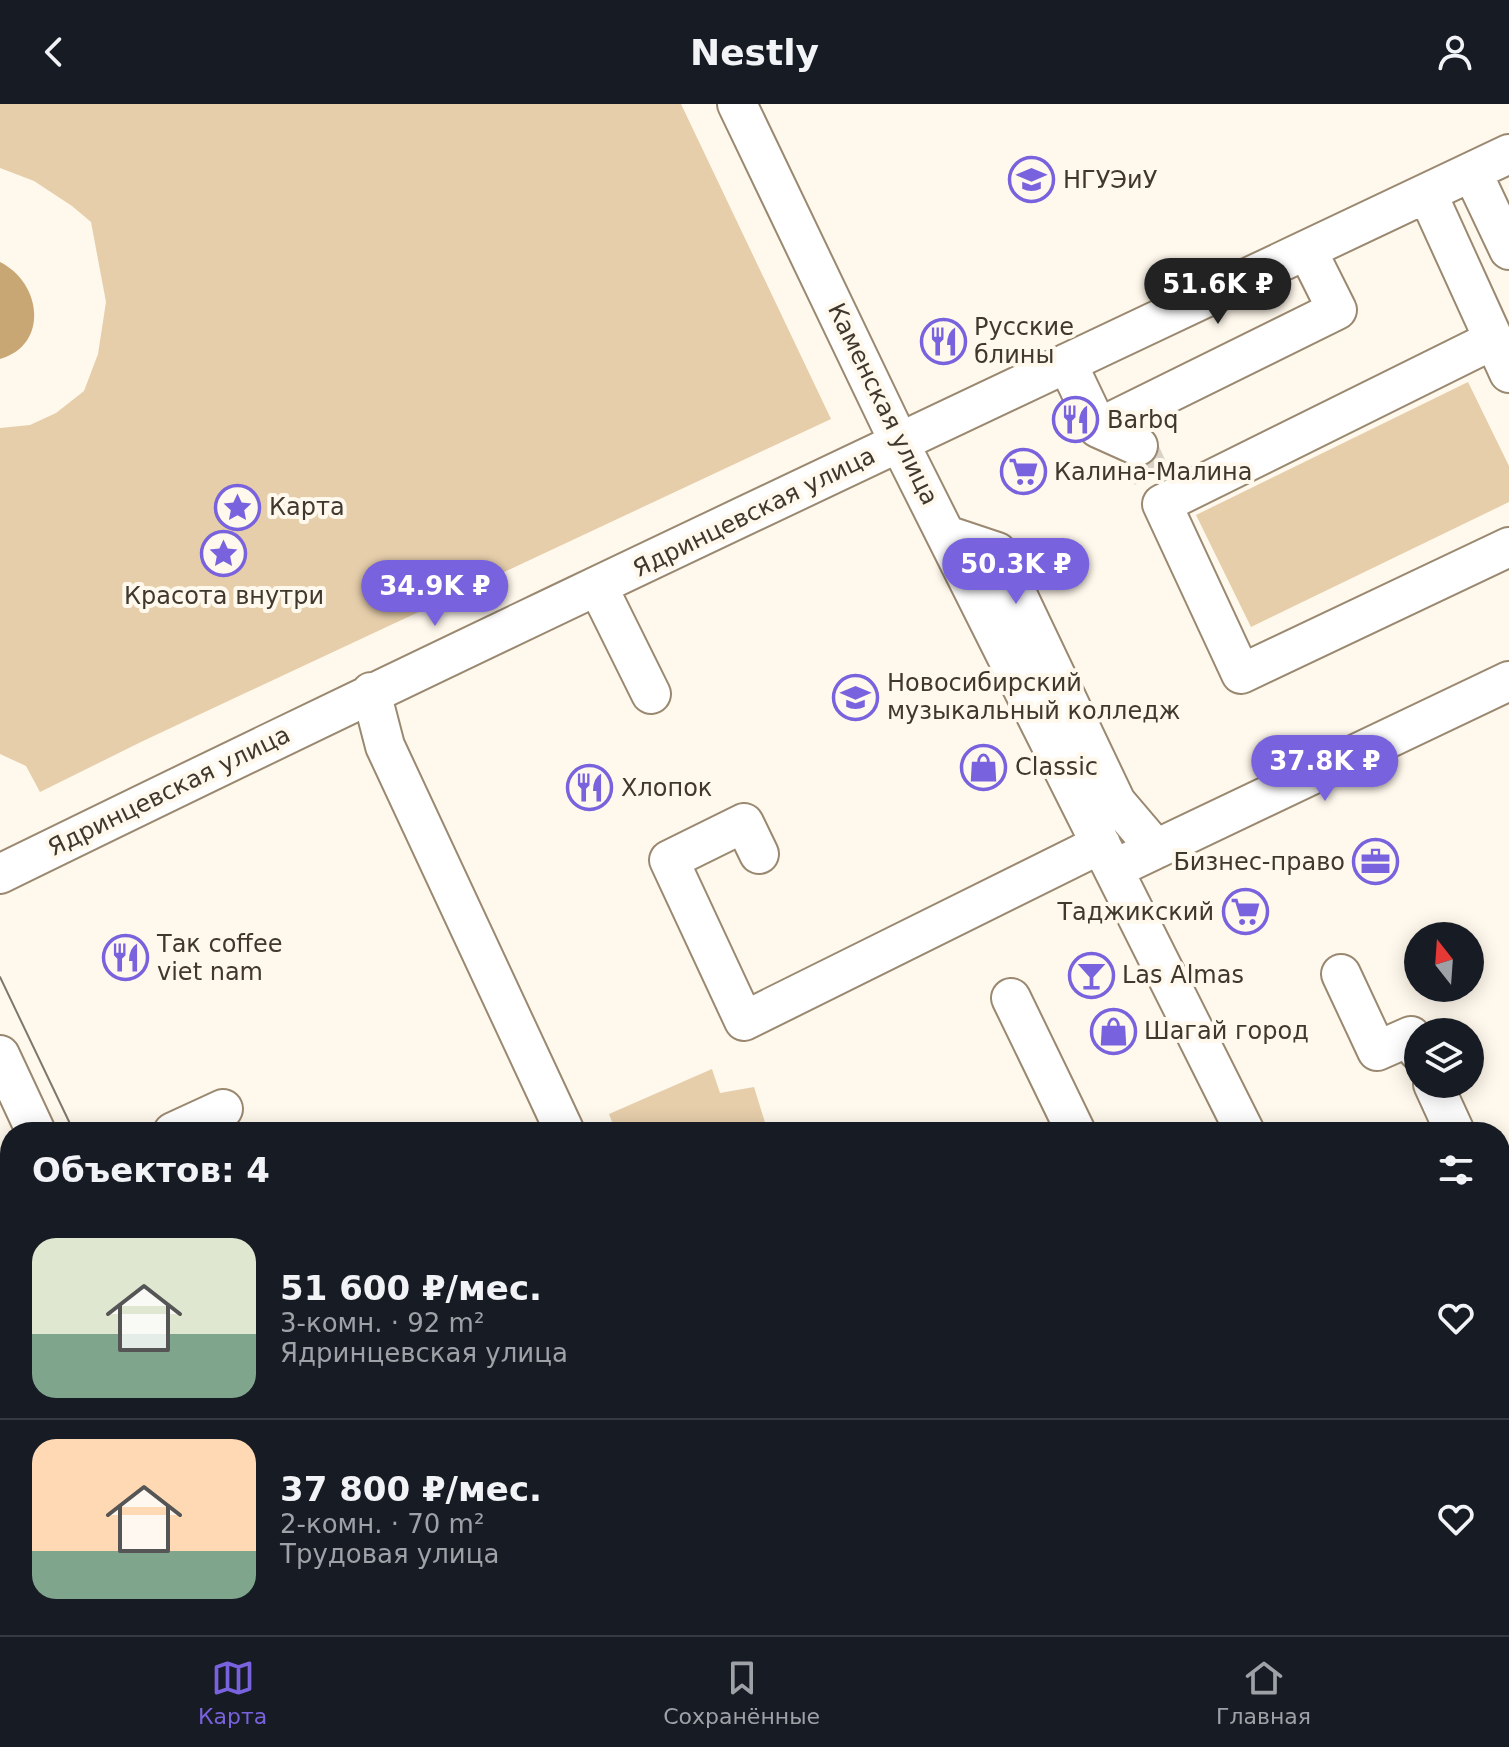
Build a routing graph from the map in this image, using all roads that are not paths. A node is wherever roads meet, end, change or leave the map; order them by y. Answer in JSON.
{"nodes":[{"id":1,"x":737,"y":104,"type":"edge"},
{"id":2,"x":1509,"y":154,"type":"edge"},
{"id":3,"x":1472,"y":172,"type":"junction"},
{"id":4,"x":1427,"y":193,"type":"junction"},
{"id":5,"x":1307,"y":250,"type":"junction"},
{"id":6,"x":1509,"y":250,"type":"edge"},
{"id":7,"x":1501,"y":357,"type":"edge"},
{"id":8,"x":1067,"y":363,"type":"junction"},
{"id":9,"x":1098,"y":428,"type":"junction"},
{"id":10,"x":899,"y":442,"type":"junction"},
{"id":11,"x":1151,"y":476,"type":"junction"},
{"id":12,"x":946,"y":535,"type":"junction"},
{"id":13,"x":1509,"y":547,"type":"edge"},
{"id":14,"x":598,"y":587,"type":"junction"},
{"id":15,"x":1509,"y":681,"type":"edge"},
{"id":16,"x":371,"y":692,"type":"junction"},
{"id":17,"x":651,"y":694,"type":"dead end"},
{"id":18,"x":1156,"y":849,"type":"junction"},
{"id":19,"x":759,"y":854,"type":"dead end"},
{"id":20,"x":1107,"y":857,"type":"junction"},
{"id":21,"x":0,"y":874,"type":"edge"},
{"id":22,"x":1341,"y":974,"type":"dead end"},
{"id":23,"x":1011,"y":998,"type":"dead end"},
{"id":24,"x":1404,"y":1039,"type":"edge"},
{"id":25,"x":0,"y":1055,"type":"edge"},
{"id":26,"x":1439,"y":1098,"type":"edge"},
{"id":27,"x":223,"y":1109,"type":"dead end"},
{"id":28,"x":31,"y":1122,"type":"edge"},
{"id":29,"x":195,"y":1122,"type":"edge"},
{"id":30,"x":560,"y":1122,"type":"edge"},
{"id":31,"x":1071,"y":1122,"type":"edge"},
{"id":32,"x":1240,"y":1122,"type":"edge"},
{"id":33,"x":1450,"y":1122,"type":"edge"}],
"edges":[{"from":1,"to":10,"type":"street","name":"Каменская улица"},
{"from":2,"to":3,"type":"street","name":"Ядринцевская улица"},
{"from":3,"to":4,"type":"street","name":"Ядринцевская улица"},
{"from":3,"to":6,"type":"street"},
{"from":4,"to":5,"type":"street","name":"Ядринцевская улица"},
{"from":4,"to":7,"type":"street"},
{"from":5,"to":8,"type":"street","name":"Ядринцевская улица"},
{"from":5,"to":9,"type":"street"},
{"from":7,"to":11,"type":"street"},
{"from":8,"to":9,"type":"street"},
{"from":8,"to":10,"type":"street","name":"Ядринцевская улица"},
{"from":9,"to":11,"type":"street"},
{"from":10,"to":12,"type":"street","name":"Каменская улица"},
{"from":10,"to":14,"type":"street","name":"Ядринцевская улица"},
{"from":11,"to":13,"type":"street"},
{"from":12,"to":18,"type":"street"},
{"from":12,"to":20,"type":"street","name":"Каменская улица"},
{"from":14,"to":16,"type":"street","name":"Ядринцевская улица"},
{"from":14,"to":17,"type":"street"},
{"from":15,"to":18,"type":"street"},
{"from":16,"to":21,"type":"street","name":"Ядринцевская улица"},
{"from":16,"to":30,"type":"street"},
{"from":18,"to":20,"type":"street"},
{"from":19,"to":20,"type":"street"},
{"from":20,"to":32,"type":"street","name":"Каменская улица"},
{"from":22,"to":24,"type":"street"},
{"from":23,"to":31,"type":"street"},
{"from":25,"to":28,"type":"street"},
{"from":26,"to":33,"type":"street"},
{"from":27,"to":29,"type":"street"}]}
